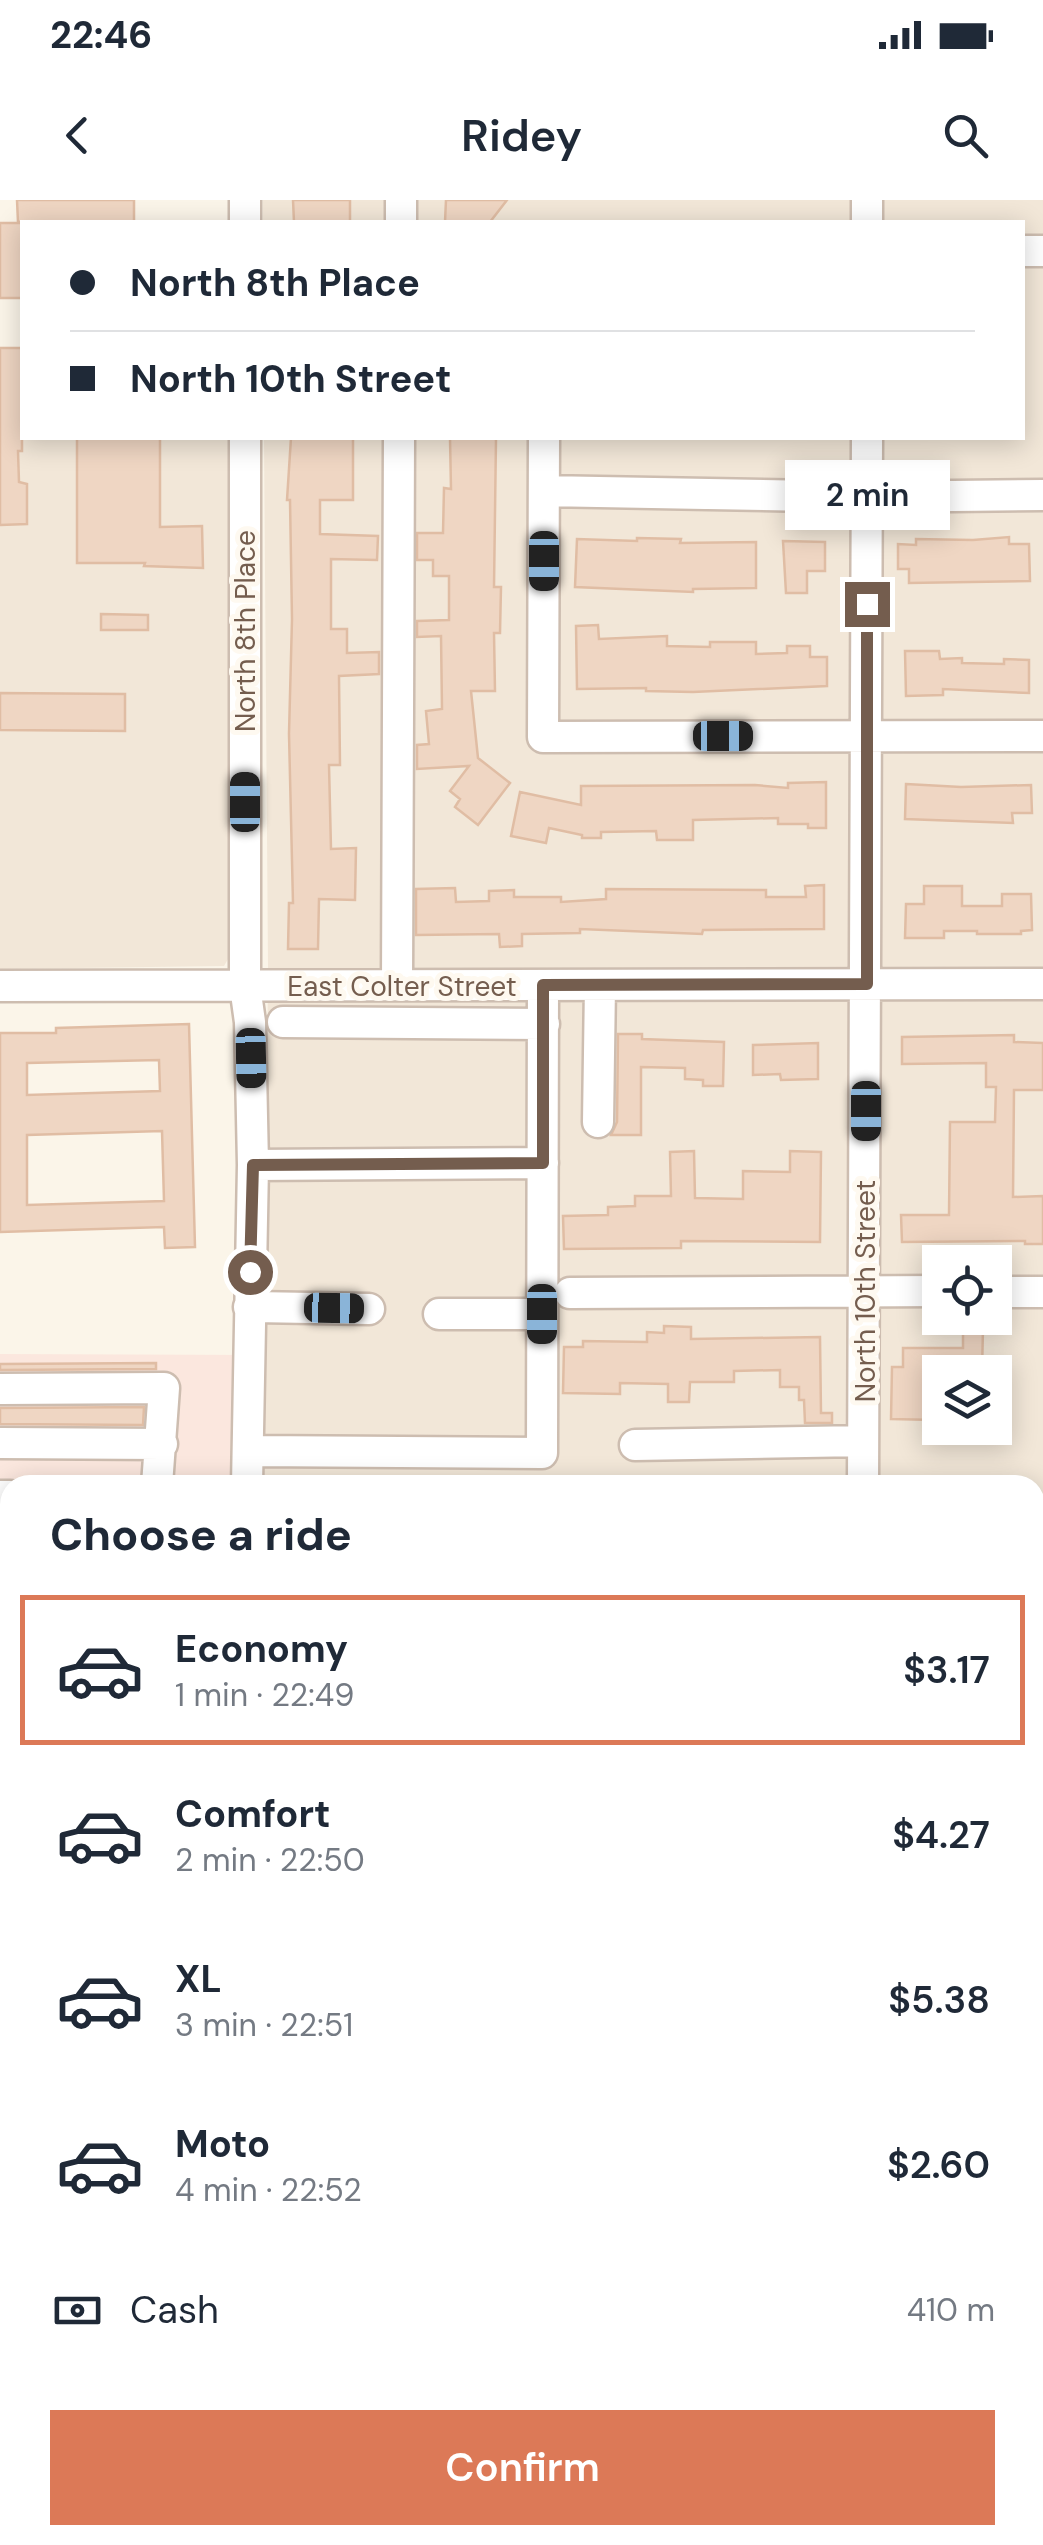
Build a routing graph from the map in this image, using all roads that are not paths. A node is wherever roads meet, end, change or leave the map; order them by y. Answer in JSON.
{"nodes":[{"id":1,"x":245,"y":440,"type":"edge"},
{"id":2,"x":399,"y":440,"type":"edge"},
{"id":3,"x":544,"y":440,"type":"edge"},
{"id":4,"x":867,"y":440,"type":"edge"},
{"id":5,"x":544,"y":491,"type":"junction"},
{"id":6,"x":867,"y":496,"type":"junction"},
{"id":7,"x":1043,"y":496,"type":"edge"},
{"id":8,"x":867,"y":735,"type":"junction"},
{"id":9,"x":1043,"y":736,"type":"edge"},
{"id":10,"x":867,"y":984,"type":"junction"},
{"id":11,"x":1043,"y":984,"type":"edge"},
{"id":12,"x":397,"y":985,"type":"junction"},
{"id":13,"x":543,"y":985,"type":"junction"},
{"id":14,"x":600,"y":985,"type":"junction"},
{"id":15,"x":0,"y":986,"type":"edge"},
{"id":16,"x":245,"y":986,"type":"junction"},
{"id":17,"x":360,"y":986,"type":"junction"},
{"id":18,"x":283,"y":1022,"type":"dead end"},
{"id":19,"x":360,"y":1022,"type":"junction"},
{"id":20,"x":544,"y":1024,"type":"junction"},
{"id":21,"x":598,"y":1122,"type":"dead end"},
{"id":22,"x":543,"y":1163,"type":"junction"},
{"id":23,"x":253,"y":1165,"type":"junction"},
{"id":24,"x":864,"y":1292,"type":"junction"},
{"id":25,"x":922,"y":1292,"type":"edge"},
{"id":26,"x":1012,"y":1292,"type":"edge"},
{"id":27,"x":1043,"y":1292,"type":"edge"},
{"id":28,"x":570,"y":1294,"type":"dead end"},
{"id":29,"x":249,"y":1307,"type":"junction"},
{"id":30,"x":369,"y":1309,"type":"dead end"},
{"id":31,"x":439,"y":1314,"type":"dead end"},
{"id":32,"x":542,"y":1314,"type":"junction"},
{"id":33,"x":0,"y":1389,"type":"edge"},
{"id":34,"x":864,"y":1442,"type":"junction"},
{"id":35,"x":0,"y":1443,"type":"edge"},
{"id":36,"x":162,"y":1444,"type":"junction"},
{"id":37,"x":635,"y":1446,"type":"dead end"},
{"id":38,"x":248,"y":1451,"type":"junction"},
{"id":39,"x":157,"y":1475,"type":"edge"},
{"id":40,"x":247,"y":1475,"type":"edge"},
{"id":41,"x":863,"y":1475,"type":"edge"}],
"edges":[{"from":1,"to":16,"type":"street","name":"North 8th Place"},
{"from":2,"to":12,"type":"street"},
{"from":3,"to":5,"type":"street"},
{"from":4,"to":6,"type":"street","name":"North 10th Street"},
{"from":5,"to":6,"type":"street"},
{"from":5,"to":8,"type":"street"},
{"from":6,"to":7,"type":"street"},
{"from":6,"to":8,"type":"street","name":"North 10th Street"},
{"from":8,"to":9,"type":"street"},
{"from":8,"to":10,"type":"street","name":"North 10th Street"},
{"from":10,"to":11,"type":"street","name":"East Colter Street"},
{"from":10,"to":14,"type":"street","name":"East Colter Street"},
{"from":10,"to":24,"type":"street","name":"North 10th Street"},
{"from":12,"to":13,"type":"street","name":"East Colter Street"},
{"from":12,"to":17,"type":"street","name":"East Colter Street"},
{"from":13,"to":14,"type":"street","name":"East Colter Street"},
{"from":13,"to":20,"type":"street"},
{"from":14,"to":21,"type":"street"},
{"from":15,"to":16,"type":"street","name":"East Colter Street"},
{"from":16,"to":17,"type":"street","name":"East Colter Street"},
{"from":16,"to":23,"type":"street","name":"North 8th Place"},
{"from":17,"to":19,"type":"street"},
{"from":18,"to":19,"type":"street"},
{"from":19,"to":20,"type":"street"},
{"from":20,"to":22,"type":"street"},
{"from":22,"to":23,"type":"street"},
{"from":22,"to":32,"type":"street"},
{"from":23,"to":29,"type":"street","name":"North 8th Place"},
{"from":24,"to":25,"type":"street"},
{"from":24,"to":28,"type":"street"},
{"from":24,"to":34,"type":"street","name":"North 10th Street"},
{"from":26,"to":27,"type":"street"},
{"from":29,"to":30,"type":"street"},
{"from":29,"to":38,"type":"street","name":"North 8th Place"},
{"from":31,"to":32,"type":"street"},
{"from":32,"to":38,"type":"street"},
{"from":33,"to":36,"type":"street"},
{"from":34,"to":37,"type":"street"},
{"from":34,"to":41,"type":"street","name":"North 10th Street"},
{"from":35,"to":36,"type":"street"},
{"from":36,"to":39,"type":"street"},
{"from":38,"to":40,"type":"street","name":"North 8th Place"}]}
